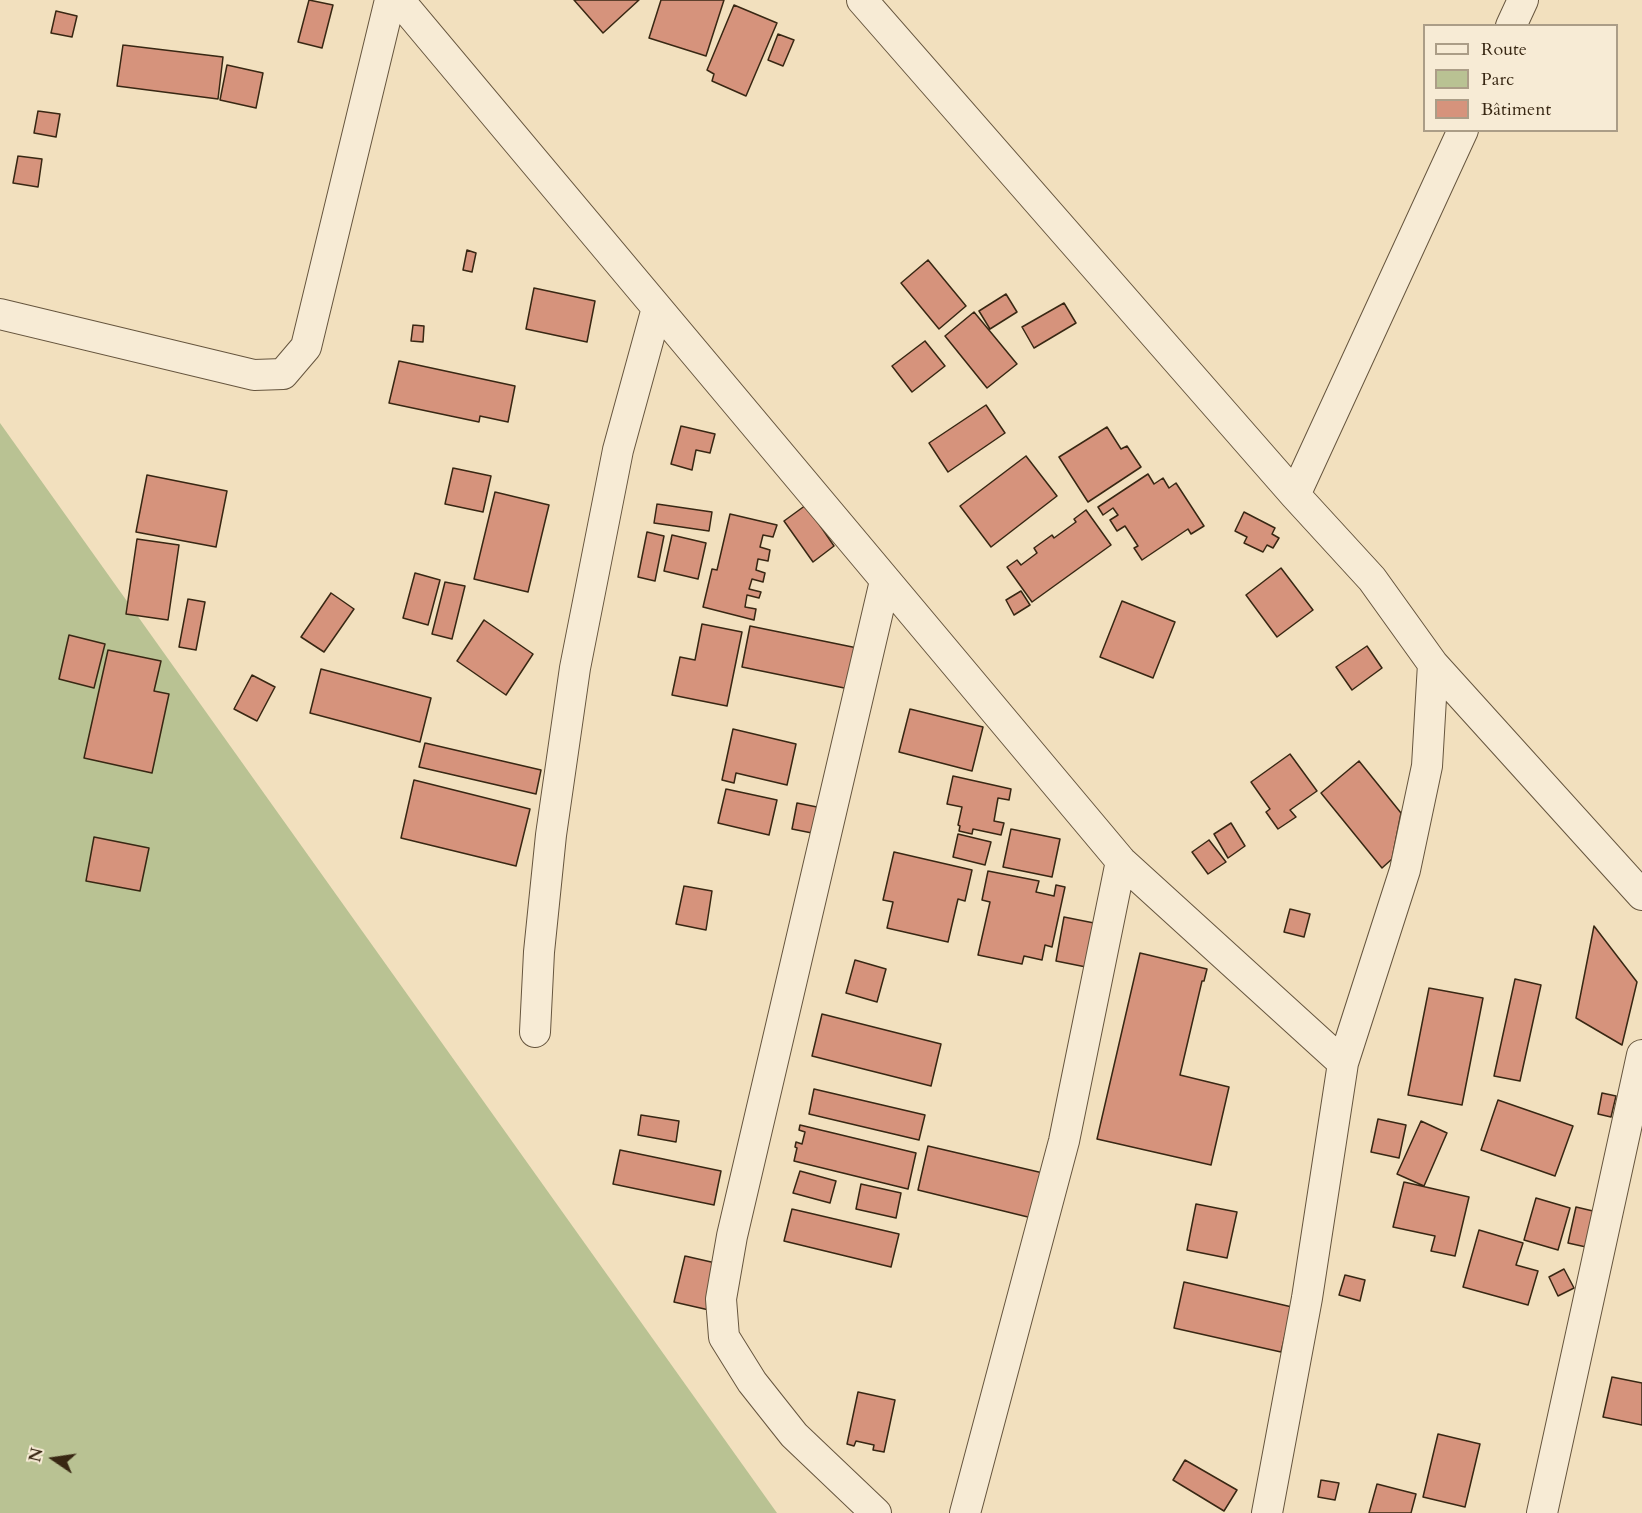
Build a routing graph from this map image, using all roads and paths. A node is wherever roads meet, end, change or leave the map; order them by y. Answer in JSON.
{"nodes":[{"id":1,"x":390,"y":0,"type":"edge"},
{"id":2,"x":399,"y":0,"type":"edge"},
{"id":3,"x":862,"y":0,"type":"edge"},
{"id":4,"x":1523,"y":0,"type":"edge"},
{"id":5,"x":1512,"y":24,"type":"edge"},
{"id":6,"x":1462,"y":132,"type":"edge"},
{"id":7,"x":657,"y":308,"type":"junction"},
{"id":8,"x":0,"y":315,"type":"edge"},
{"id":9,"x":1295,"y":495,"type":"junction"},
{"id":10,"x":885,"y":581,"type":"junction"},
{"id":11,"x":1433,"y":664,"type":"junction"},
{"id":12,"x":1121,"y":861,"type":"junction"},
{"id":13,"x":1642,"y":895,"type":"edge"},
{"id":14,"x":535,"y":1032,"type":"dead end"},
{"id":15,"x":1642,"y":1055,"type":"edge"},
{"id":16,"x":1343,"y":1063,"type":"junction"},
{"id":17,"x":876,"y":1513,"type":"edge"},
{"id":18,"x":965,"y":1513,"type":"edge"},
{"id":19,"x":1267,"y":1513,"type":"edge"},
{"id":20,"x":1542,"y":1513,"type":"edge"}],
"edges":[{"from":1,"to":8,"type":"street"},
{"from":2,"to":7,"type":"street"},
{"from":3,"to":9,"type":"street"},
{"from":4,"to":5,"type":"street"},
{"from":6,"to":9,"type":"street"},
{"from":7,"to":10,"type":"street"},
{"from":7,"to":14,"type":"street"},
{"from":9,"to":11,"type":"street"},
{"from":10,"to":12,"type":"street"},
{"from":10,"to":17,"type":"street"},
{"from":11,"to":13,"type":"street"},
{"from":11,"to":16,"type":"street"},
{"from":12,"to":16,"type":"street"},
{"from":12,"to":18,"type":"street"},
{"from":15,"to":20,"type":"street"},
{"from":16,"to":19,"type":"street"}]}
